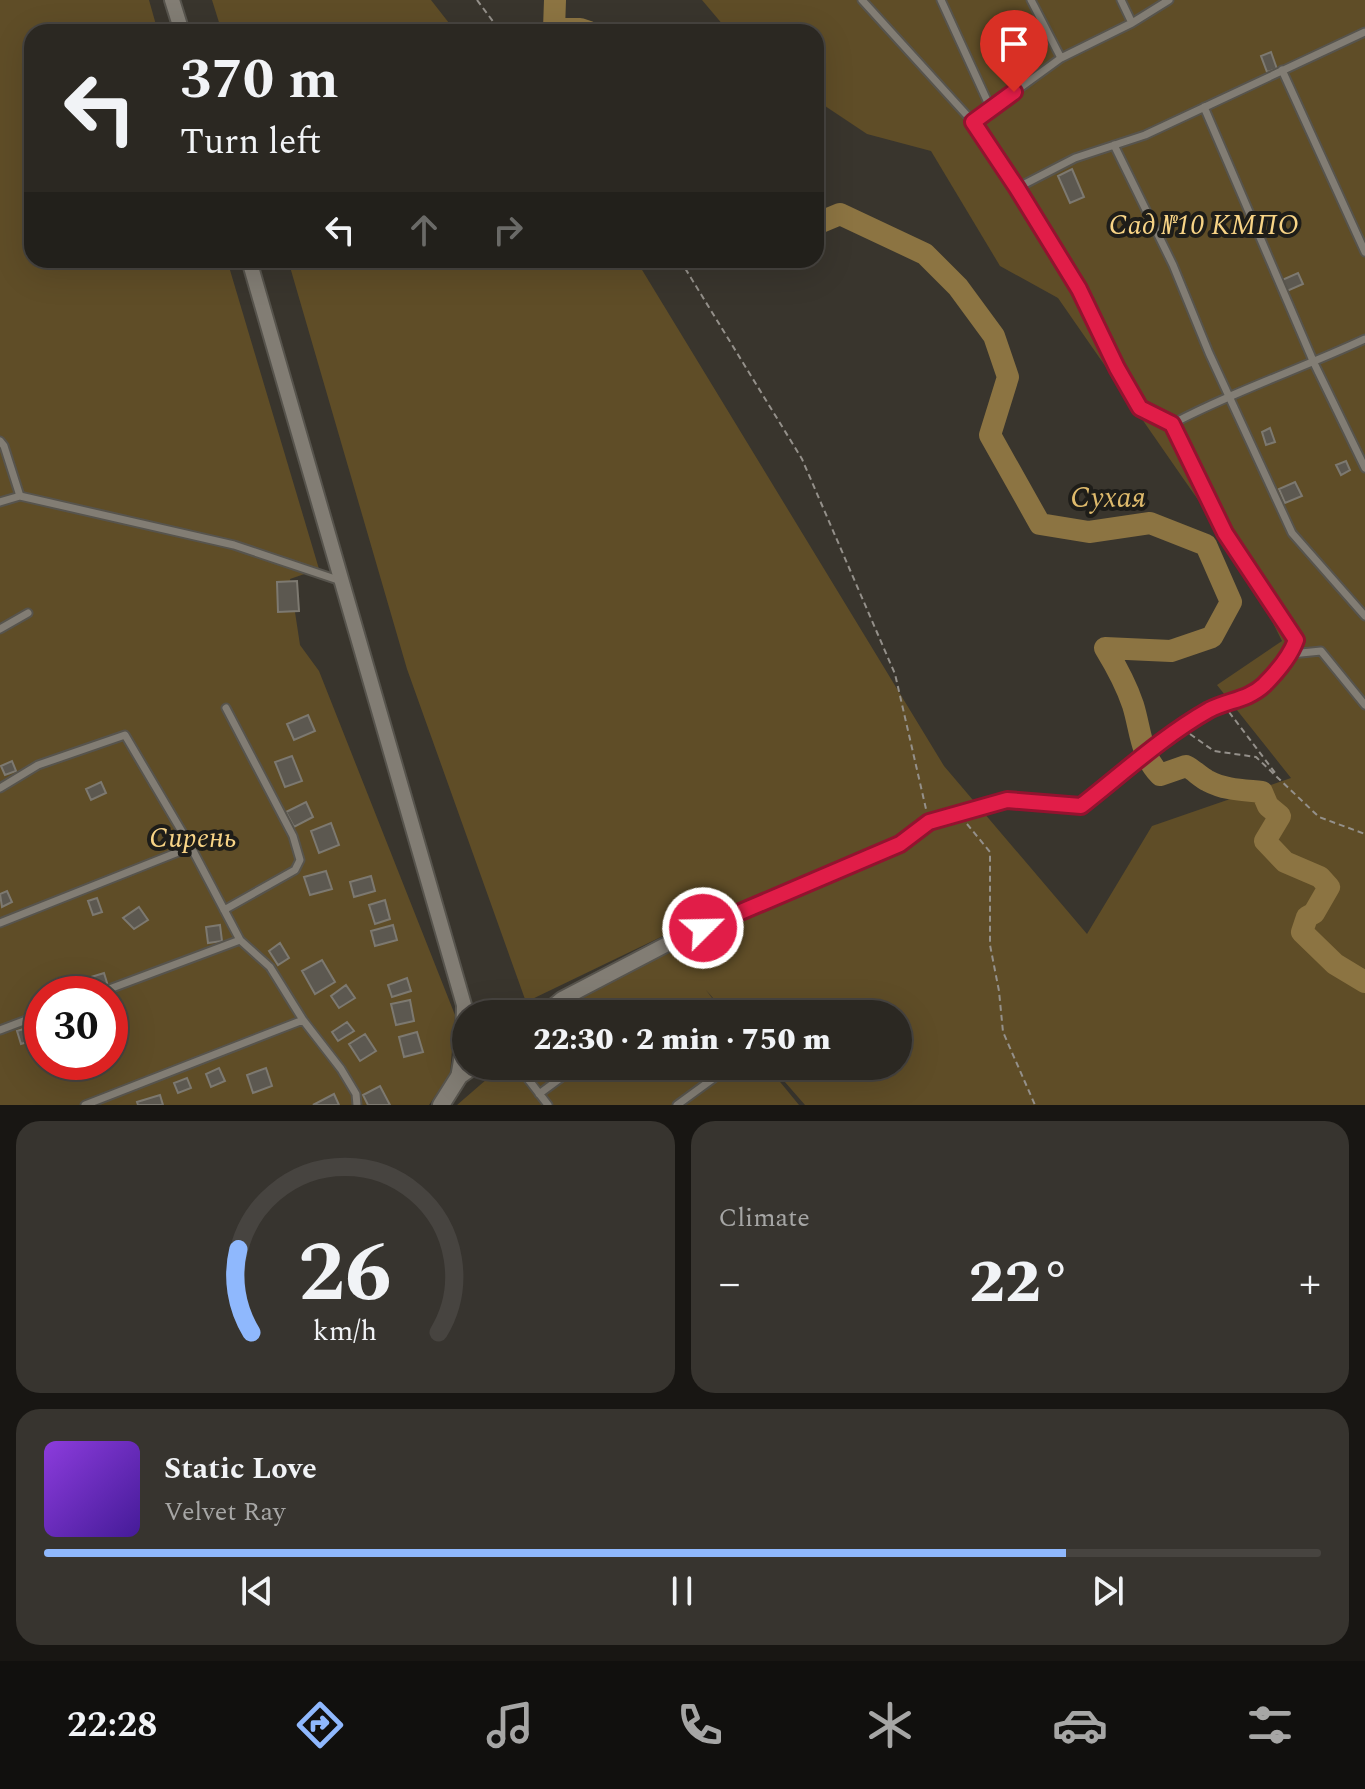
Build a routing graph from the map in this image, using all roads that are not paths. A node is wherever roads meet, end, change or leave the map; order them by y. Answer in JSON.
{"nodes":[{"id":1,"x":172,"y":0,"type":"edge"},
{"id":2,"x":862,"y":0,"type":"edge"},
{"id":3,"x":941,"y":0,"type":"edge"},
{"id":4,"x":1031,"y":0,"type":"edge"},
{"id":5,"x":1121,"y":0,"type":"edge"},
{"id":6,"x":1169,"y":0,"type":"edge"},
{"id":7,"x":1132,"y":23,"type":"junction"},
{"id":8,"x":180,"y":24,"type":"edge"},
{"id":9,"x":1365,"y":33,"type":"edge"},
{"id":10,"x":1061,"y":58,"type":"junction"},
{"id":11,"x":1282,"y":70,"type":"junction"},
{"id":12,"x":1204,"y":107,"type":"junction"},
{"id":13,"x":991,"y":109,"type":"junction"},
{"id":14,"x":973,"y":122,"type":"junction"},
{"id":15,"x":1114,"y":145,"type":"junction"},
{"id":16,"x":1017,"y":188,"type":"junction"},
{"id":17,"x":1365,"y":252,"type":"edge"},
{"id":18,"x":251,"y":268,"type":"edge"},
{"id":19,"x":1365,"y":339,"type":"edge"},
{"id":20,"x":1314,"y":363,"type":"junction"},
{"id":21,"x":1230,"y":396,"type":"junction"},
{"id":22,"x":1172,"y":424,"type":"junction"},
{"id":23,"x":0,"y":441,"type":"edge"},
{"id":24,"x":1365,"y":468,"type":"edge"},
{"id":25,"x":20,"y":496,"type":"junction"},
{"id":26,"x":0,"y":502,"type":"edge"},
{"id":27,"x":343,"y":582,"type":"junction"},
{"id":28,"x":28,"y":613,"type":"dead end"},
{"id":29,"x":1365,"y":616,"type":"edge"},
{"id":30,"x":0,"y":629,"type":"edge"},
{"id":31,"x":1291,"y":654,"type":"junction"},
{"id":32,"x":1365,"y":705,"type":"edge"},
{"id":33,"x":226,"y":708,"type":"dead end"},
{"id":34,"x":1135,"y":763,"type":"joint"},
{"id":35,"x":0,"y":788,"type":"edge"},
{"id":36,"x":191,"y":847,"type":"junction"},
{"id":37,"x":224,"y":910,"type":"junction"},
{"id":38,"x":0,"y":923,"type":"edge"},
{"id":39,"x":240,"y":940,"type":"junction"},
{"id":40,"x":128,"y":982,"type":"edge"},
{"id":41,"x":463,"y":1000,"type":"edge"},
{"id":42,"x":561,"y":1000,"type":"edge"},
{"id":43,"x":303,"y":1020,"type":"junction"},
{"id":44,"x":24,"y":1021,"type":"edge"},
{"id":45,"x":0,"y":1030,"type":"edge"},
{"id":46,"x":457,"y":1080,"type":"edge"},
{"id":47,"x":528,"y":1080,"type":"edge"},
{"id":48,"x":558,"y":1080,"type":"edge"},
{"id":49,"x":711,"y":1080,"type":"edge"},
{"id":50,"x":539,"y":1094,"type":"junction"},
{"id":51,"x":85,"y":1105,"type":"edge"},
{"id":52,"x":357,"y":1105,"type":"edge"},
{"id":53,"x":441,"y":1105,"type":"edge"},
{"id":54,"x":548,"y":1105,"type":"edge"},
{"id":55,"x":677,"y":1105,"type":"edge"}],
"edges":[{"from":1,"to":8,"type":"street"},
{"from":2,"to":14,"type":"lane"},
{"from":3,"to":13,"type":"lane"},
{"from":4,"to":10,"type":"lane"},
{"from":5,"to":7,"type":"lane"},
{"from":6,"to":7,"type":"lane"},
{"from":7,"to":10,"type":"lane"},
{"from":9,"to":11,"type":"lane"},
{"from":10,"to":13,"type":"lane"},
{"from":11,"to":12,"type":"lane"},
{"from":11,"to":17,"type":"lane"},
{"from":12,"to":15,"type":"lane"},
{"from":12,"to":20,"type":"lane"},
{"from":13,"to":14,"type":"lane"},
{"from":14,"to":16,"type":"lane"},
{"from":15,"to":16,"type":"lane"},
{"from":15,"to":21,"type":"lane"},
{"from":16,"to":22,"type":"lane"},
{"from":18,"to":27,"type":"street"},
{"from":19,"to":20,"type":"lane"},
{"from":20,"to":21,"type":"lane"},
{"from":20,"to":24,"type":"lane"},
{"from":21,"to":22,"type":"lane"},
{"from":21,"to":29,"type":"lane"},
{"from":22,"to":31,"type":"lane"},
{"from":23,"to":25,"type":"lane"},
{"from":25,"to":26,"type":"lane"},
{"from":25,"to":27,"type":"lane"},
{"from":27,"to":41,"type":"street"},
{"from":28,"to":30,"type":"lane"},
{"from":31,"to":32,"type":"lane"},
{"from":31,"to":34,"type":"lane"},
{"from":33,"to":37,"type":"lane"},
{"from":34,"to":42,"type":"street"},
{"from":35,"to":36,"type":"lane"},
{"from":36,"to":37,"type":"lane"},
{"from":36,"to":38,"type":"lane"},
{"from":37,"to":39,"type":"lane"},
{"from":39,"to":40,"type":"lane"},
{"from":39,"to":43,"type":"lane"},
{"from":43,"to":51,"type":"lane"},
{"from":43,"to":52,"type":"lane"},
{"from":44,"to":45,"type":"lane"},
{"from":46,"to":53,"type":"street"},
{"from":47,"to":50,"type":"lane"},
{"from":48,"to":50,"type":"lane"},
{"from":49,"to":55,"type":"lane"},
{"from":50,"to":54,"type":"lane"}]}
